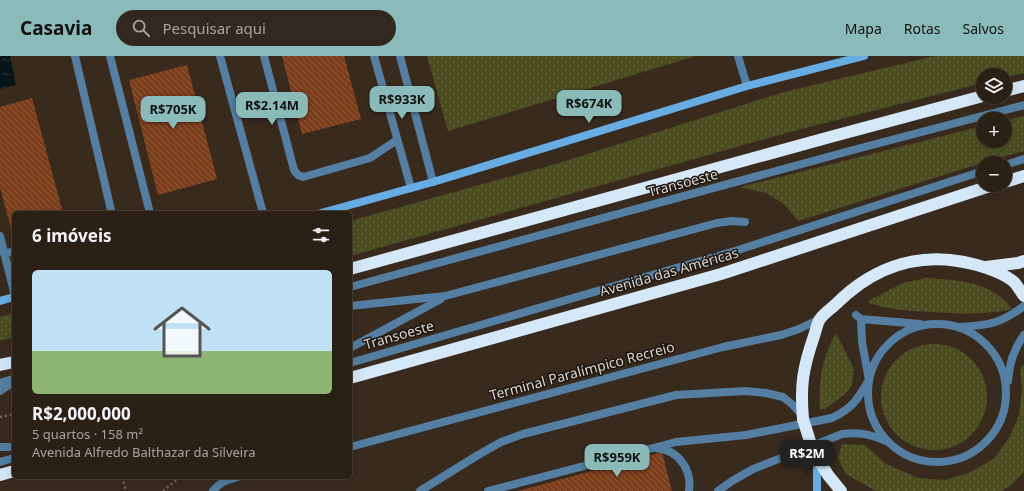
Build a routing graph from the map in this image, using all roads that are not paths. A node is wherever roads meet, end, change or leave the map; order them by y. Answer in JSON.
{"nodes":[{"id":1,"x":75,"y":56,"type":"edge"},
{"id":2,"x":110,"y":56,"type":"edge"},
{"id":3,"x":220,"y":56,"type":"edge"},
{"id":4,"x":264,"y":56,"type":"edge"},
{"id":5,"x":374,"y":56,"type":"edge"},
{"id":6,"x":400,"y":56,"type":"edge"},
{"id":7,"x":738,"y":56,"type":"edge"},
{"id":8,"x":864,"y":56,"type":"edge"},
{"id":9,"x":747,"y":86,"type":"junction"},
{"id":10,"x":1024,"y":86,"type":"edge"},
{"id":11,"x":1012,"y":89,"type":"edge"},
{"id":12,"x":976,"y":98,"type":"edge"},
{"id":13,"x":1024,"y":105,"type":"edge"},
{"id":14,"x":397,"y":140,"type":"junction"},
{"id":15,"x":1024,"y":160,"type":"edge"},
{"id":16,"x":1012,"y":163,"type":"edge"},
{"id":17,"x":976,"y":173,"type":"edge"},
{"id":18,"x":1024,"y":176,"type":"edge"},
{"id":19,"x":1012,"y":180,"type":"edge"},
{"id":20,"x":433,"y":182,"type":"junction"},
{"id":21,"x":411,"y":188,"type":"junction"},
{"id":22,"x":976,"y":191,"type":"edge"},
{"id":23,"x":111,"y":211,"type":"edge"},
{"id":24,"x":149,"y":211,"type":"edge"},
{"id":25,"x":262,"y":211,"type":"edge"},
{"id":26,"x":328,"y":211,"type":"edge"},
{"id":27,"x":745,"y":222,"type":"dead end"},
{"id":28,"x":0,"y":236,"type":"edge"},
{"id":29,"x":12,"y":252,"type":"edge"},
{"id":30,"x":4,"y":254,"type":"junction"},
{"id":31,"x":1024,"y":260,"type":"edge"},
{"id":32,"x":985,"y":267,"type":"junction"},
{"id":33,"x":352,"y":268,"type":"edge"},
{"id":34,"x":12,"y":284,"type":"edge"},
{"id":35,"x":352,"y":286,"type":"edge"},
{"id":36,"x":445,"y":296,"type":"junction"},
{"id":37,"x":1024,"y":296,"type":"edge"},
{"id":38,"x":12,"y":298,"type":"edge"},
{"id":39,"x":0,"y":301,"type":"edge"},
{"id":40,"x":352,"y":306,"type":"edge"},
{"id":41,"x":1024,"y":306,"type":"edge"},
{"id":42,"x":820,"y":319,"type":"junction"},
{"id":43,"x":925,"y":325,"type":"junction"},
{"id":44,"x":958,"y":327,"type":"junction"},
{"id":45,"x":1024,"y":335,"type":"edge"},
{"id":46,"x":352,"y":347,"type":"edge"},
{"id":47,"x":12,"y":362,"type":"edge"},
{"id":48,"x":352,"y":362,"type":"edge"},
{"id":49,"x":0,"y":365,"type":"edge"},
{"id":50,"x":352,"y":377,"type":"edge"},
{"id":51,"x":869,"y":380,"type":"junction"},
{"id":52,"x":12,"y":381,"type":"edge"},
{"id":53,"x":12,"y":382,"type":"edge"},
{"id":54,"x":0,"y":383,"type":"edge"},
{"id":55,"x":1007,"y":390,"type":"junction"},
{"id":56,"x":0,"y":391,"type":"edge"},
{"id":57,"x":803,"y":417,"type":"junction"},
{"id":58,"x":887,"y":442,"type":"junction"},
{"id":59,"x":352,"y":446,"type":"edge"},
{"id":60,"x":0,"y":447,"type":"edge"},
{"id":61,"x":12,"y":448,"type":"edge"},
{"id":62,"x":650,"y":448,"type":"junction"},
{"id":63,"x":815,"y":454,"type":"junction"},
{"id":64,"x":12,"y":459,"type":"edge"},
{"id":65,"x":0,"y":462,"type":"edge"},
{"id":66,"x":12,"y":472,"type":"edge"},
{"id":67,"x":0,"y":475,"type":"edge"},
{"id":68,"x":229,"y":479,"type":"edge"},
{"id":69,"x":213,"y":491,"type":"edge"},
{"id":70,"x":420,"y":491,"type":"edge"},
{"id":71,"x":488,"y":491,"type":"edge"},
{"id":72,"x":689,"y":491,"type":"edge"},
{"id":73,"x":718,"y":491,"type":"edge"},
{"id":74,"x":817,"y":491,"type":"edge"},
{"id":75,"x":841,"y":491,"type":"edge"}],
"edges":[{"from":1,"to":23,"type":"street"},
{"from":2,"to":24,"type":"street"},
{"from":3,"to":25,"type":"street"},
{"from":4,"to":14,"type":"street"},
{"from":5,"to":14,"type":"street"},
{"from":6,"to":20,"type":"street"},
{"from":7,"to":9,"type":"street"},
{"from":8,"to":9,"type":"main road"},
{"from":9,"to":20,"type":"main road"},
{"from":10,"to":11,"type":"highway"},
{"from":12,"to":33,"type":"highway"},
{"from":13,"to":35,"type":"street","name":"Transoeste"},
{"from":14,"to":21,"type":"street"},
{"from":15,"to":16,"type":"street"},
{"from":17,"to":48,"type":"street","name":"Transoeste"},
{"from":18,"to":19,"type":"highway"},
{"from":20,"to":21,"type":"main road"},
{"from":21,"to":26,"type":"main road"},
{"from":22,"to":50,"type":"highway","name":"Avenida das Américas"},
{"from":27,"to":36,"type":"street"},
{"from":28,"to":30,"type":"street"},
{"from":29,"to":30,"type":"street"},
{"from":30,"to":34,"type":"street"},
{"from":31,"to":32,"type":"highway"},
{"from":32,"to":37,"type":"highway"},
{"from":32,"to":42,"type":"highway"},
{"from":36,"to":40,"type":"street"},
{"from":36,"to":46,"type":"street"},
{"from":38,"to":39,"type":"main road"},
{"from":41,"to":44,"type":"street"},
{"from":42,"to":57,"type":"highway"},
{"from":42,"to":59,"type":"street","name":"Terminal Paralímpico Recreio"},
{"from":43,"to":44,"type":"street"},
{"from":43,"to":51,"type":"street"},
{"from":43,"to":51,"type":"street"},
{"from":44,"to":55,"type":"street"},
{"from":45,"to":55,"type":"street"},
{"from":47,"to":49,"type":"highway"},
{"from":51,"to":58,"type":"street"},
{"from":51,"to":62,"type":"street"},
{"from":52,"to":54,"type":"street"},
{"from":53,"to":56,"type":"street"},
{"from":55,"to":58,"type":"street"},
{"from":57,"to":63,"type":"highway","bridge":true},
{"from":57,"to":70,"type":"street"},
{"from":58,"to":73,"type":"street"},
{"from":60,"to":61,"type":"street"},
{"from":62,"to":71,"type":"street"},
{"from":62,"to":72,"type":"street"},
{"from":63,"to":74,"type":"main road"},
{"from":63,"to":75,"type":"highway"},
{"from":64,"to":65,"type":"street"},
{"from":66,"to":67,"type":"highway"},
{"from":68,"to":69,"type":"street"}]}
